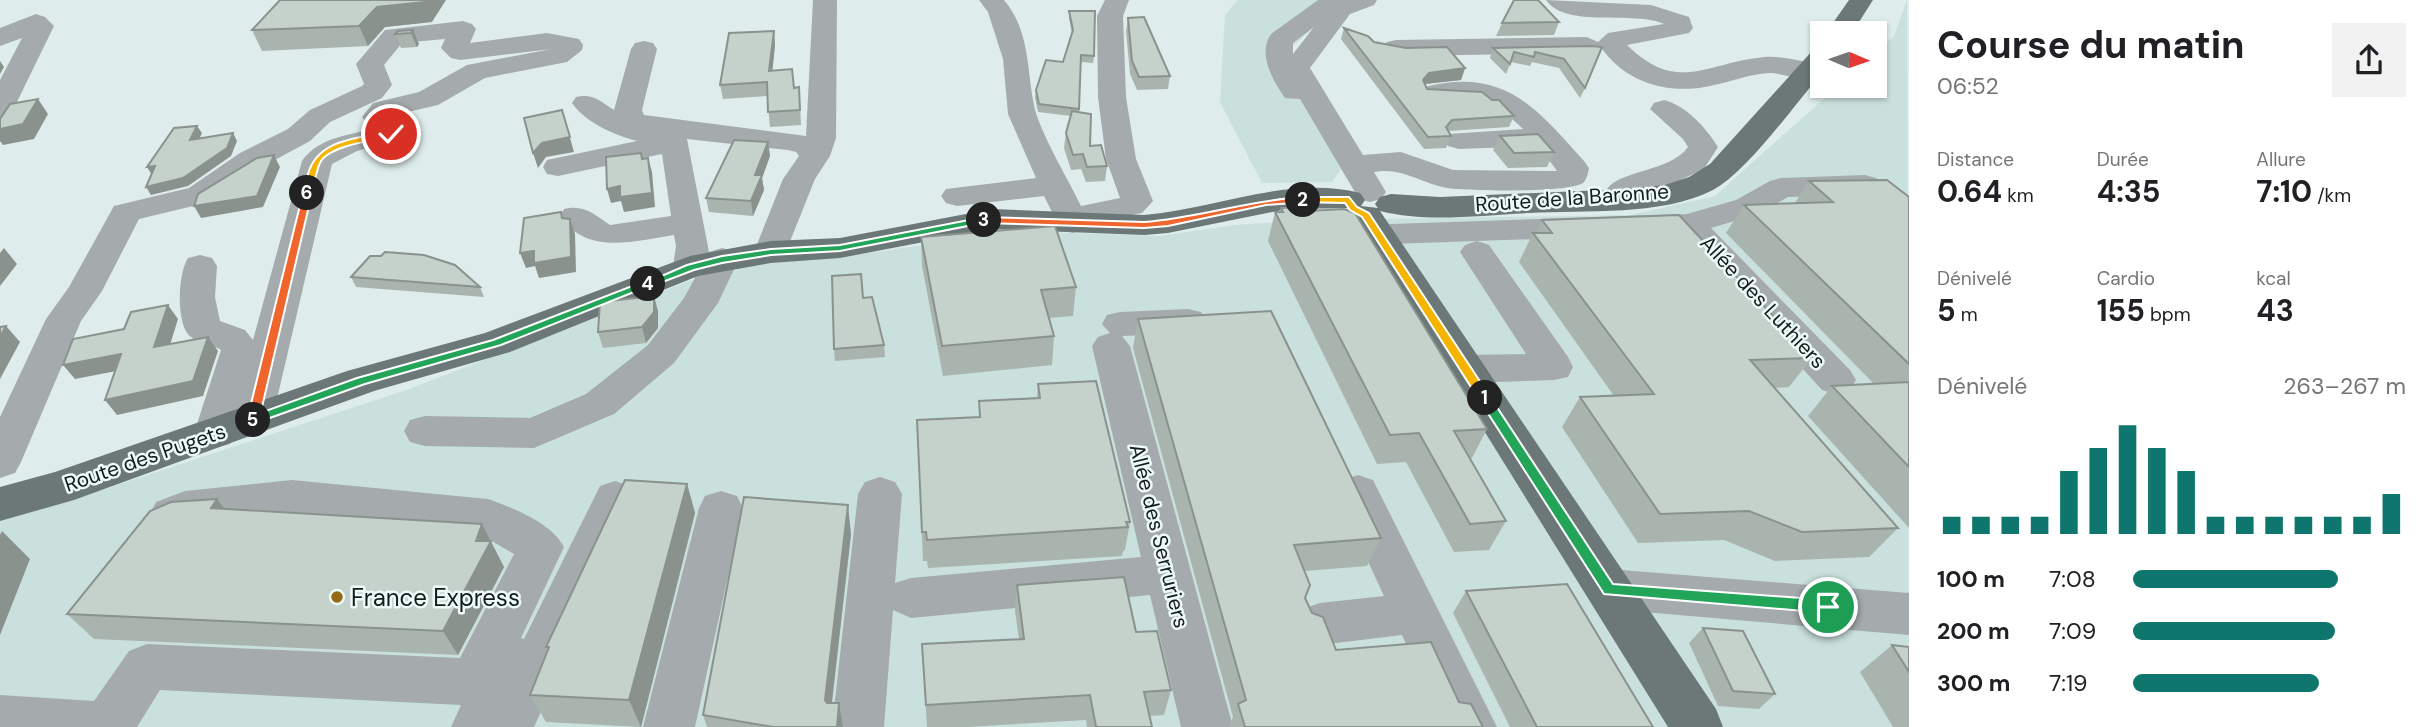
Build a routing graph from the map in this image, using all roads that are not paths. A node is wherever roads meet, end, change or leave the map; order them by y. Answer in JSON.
{"nodes":[{"id":1,"x":825,"y":0,"type":"edge"},
{"id":2,"x":991,"y":0,"type":"edge"},
{"id":3,"x":1117,"y":0,"type":"edge"},
{"id":4,"x":1335,"y":0,"type":"edge"},
{"id":5,"x":1365,"y":0,"type":"edge"},
{"id":6,"x":1558,"y":0,"type":"edge"},
{"id":7,"x":1861,"y":0,"type":"edge"},
{"id":8,"x":1847,"y":21,"type":"edge"},
{"id":9,"x":0,"y":38,"type":"edge"},
{"id":10,"x":1380,"y":45,"type":"edge"},
{"id":11,"x":1587,"y":45,"type":"edge"},
{"id":12,"x":1448,"y":48,"type":"junction"},
{"id":13,"x":644,"y":49,"type":"dead end"},
{"id":14,"x":1810,"y":64,"type":"edge"},
{"id":15,"x":1810,"y":71,"type":"edge"},
{"id":16,"x":1435,"y":93,"type":"edge"},
{"id":17,"x":1487,"y":93,"type":"junction"},
{"id":18,"x":0,"y":108,"type":"edge"},
{"id":19,"x":1664,"y":109,"type":"dead end"},
{"id":20,"x":582,"y":113,"type":"dead end"},
{"id":21,"x":1545,"y":137,"type":"junction"},
{"id":22,"x":1460,"y":140,"type":"dead end"},
{"id":23,"x":675,"y":143,"type":"junction"},
{"id":24,"x":815,"y":156,"type":"junction"},
{"id":25,"x":558,"y":167,"type":"dead end"},
{"id":26,"x":957,"y":196,"type":"dead end"},
{"id":27,"x":1626,"y":199,"type":"junction"},
{"id":28,"x":1370,"y":202,"type":"junction"},
{"id":29,"x":576,"y":216,"type":"dead end"},
{"id":30,"x":1909,"y":221,"type":"edge"},
{"id":31,"x":689,"y":223,"type":"junction"},
{"id":32,"x":1061,"y":223,"type":"junction"},
{"id":33,"x":1689,"y":224,"type":"junction"},
{"id":34,"x":771,"y":252,"type":"junction"},
{"id":35,"x":1477,"y":252,"type":"dead end"},
{"id":36,"x":706,"y":263,"type":"junction"},
{"id":37,"x":200,"y":266,"type":"dead end"},
{"id":38,"x":1231,"y":318,"type":"edge"},
{"id":39,"x":1466,"y":369,"type":"junction"},
{"id":40,"x":1836,"y":380,"type":"dead end"},
{"id":41,"x":16,"y":392,"type":"edge"},
{"id":42,"x":252,"y":420,"type":"junction"},
{"id":43,"x":425,"y":431,"type":"dead end"},
{"id":44,"x":215,"y":433,"type":"junction"},
{"id":45,"x":1338,"y":452,"type":"edge"},
{"id":46,"x":0,"y":462,"type":"edge"},
{"id":47,"x":880,"y":494,"type":"dead end"},
{"id":48,"x":0,"y":504,"type":"edge"},
{"id":49,"x":721,"y":508,"type":"dead end"},
{"id":50,"x":139,"y":530,"type":"edge"},
{"id":51,"x":1169,"y":574,"type":"junction"},
{"id":52,"x":1609,"y":589,"type":"junction"},
{"id":53,"x":911,"y":598,"type":"dead end"},
{"id":54,"x":1416,"y":613,"type":"junction"},
{"id":55,"x":1909,"y":614,"type":"edge"},
{"id":56,"x":1320,"y":624,"type":"edge"},
{"id":57,"x":0,"y":719,"type":"edge"},
{"id":58,"x":107,"y":727,"type":"edge"},
{"id":59,"x":477,"y":727,"type":"edge"},
{"id":60,"x":508,"y":727,"type":"edge"},
{"id":61,"x":669,"y":727,"type":"edge"},
{"id":62,"x":858,"y":727,"type":"edge"},
{"id":63,"x":1207,"y":727,"type":"edge"},
{"id":64,"x":1471,"y":727,"type":"edge"},
{"id":65,"x":1697,"y":727,"type":"edge"}],
"edges":[{"from":1,"to":24,"type":"street"},
{"from":2,"to":32,"type":"street"},
{"from":3,"to":32,"type":"street"},
{"from":4,"to":28,"type":"street"},
{"from":5,"to":28,"type":"street"},
{"from":6,"to":14,"type":"street"},
{"from":7,"to":8,"type":"main road"},
{"from":9,"to":18,"type":"street"},
{"from":10,"to":12,"type":"street"},
{"from":11,"to":12,"type":"street"},
{"from":12,"to":17,"type":"street"},
{"from":13,"to":24,"type":"street"},
{"from":15,"to":27,"type":"main road","name":"Route de la Baronne"},
{"from":16,"to":17,"type":"street"},
{"from":17,"to":21,"type":"street"},
{"from":19,"to":27,"type":"street"},
{"from":20,"to":23,"type":"street"},
{"from":21,"to":22,"type":"street"},
{"from":21,"to":28,"type":"street"},
{"from":23,"to":25,"type":"street"},
{"from":23,"to":31,"type":"street"},
{"from":24,"to":34,"type":"street"},
{"from":26,"to":32,"type":"street"},
{"from":27,"to":28,"type":"main road","name":"Route de la Baronne"},
{"from":28,"to":32,"type":"main road","name":"Route des Pugets"},
{"from":28,"to":33,"type":"street"},
{"from":28,"to":39,"type":"main road"},
{"from":29,"to":31,"type":"street"},
{"from":30,"to":33,"type":"street"},
{"from":31,"to":36,"type":"street"},
{"from":32,"to":34,"type":"main road","name":"Route des Pugets"},
{"from":33,"to":40,"type":"street","name":"Allée des Luthiers"},
{"from":34,"to":36,"type":"main road","name":"Route des Pugets"},
{"from":35,"to":39,"type":"street"},
{"from":36,"to":42,"type":"main road","name":"Route des Pugets"},
{"from":36,"to":43,"type":"street"},
{"from":37,"to":44,"type":"street"},
{"from":38,"to":51,"type":"street","name":"Allée des Serruriers"},
{"from":39,"to":52,"type":"main road"},
{"from":41,"to":42,"type":"street"},
{"from":41,"to":46,"type":"street"},
{"from":42,"to":44,"type":"main road","name":"Route des Pugets"},
{"from":44,"to":48,"type":"main road","name":"Route des Pugets"},
{"from":45,"to":54,"type":"street"},
{"from":47,"to":62,"type":"street"},
{"from":49,"to":61,"type":"street"},
{"from":50,"to":58,"type":"street"},
{"from":51,"to":53,"type":"street"},
{"from":51,"to":63,"type":"street","name":"Allée des Serruriers"},
{"from":52,"to":55,"type":"street"},
{"from":52,"to":65,"type":"main road"},
{"from":54,"to":56,"type":"street"},
{"from":54,"to":64,"type":"street"},
{"from":57,"to":58,"type":"street"},
{"from":59,"to":60,"type":"street"}]}
